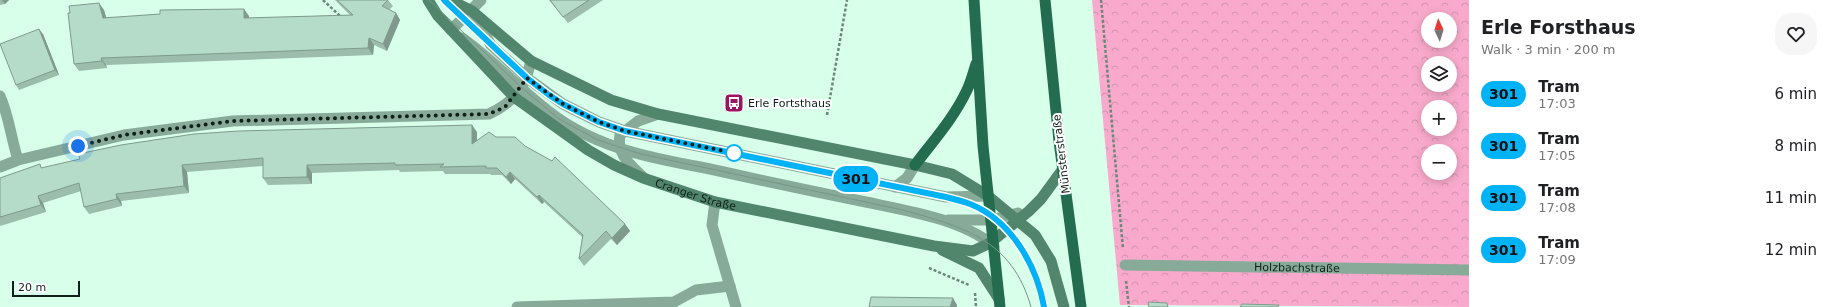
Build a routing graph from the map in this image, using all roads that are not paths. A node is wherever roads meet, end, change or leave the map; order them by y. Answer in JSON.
{"nodes":[{"id":1,"x":428,"y":0,"type":"edge"},
{"id":2,"x":450,"y":0,"type":"edge"},
{"id":3,"x":481,"y":0,"type":"edge"},
{"id":4,"x":974,"y":0,"type":"edge"},
{"id":5,"x":1045,"y":0,"type":"edge"},
{"id":6,"x":472,"y":11,"type":"junction"},
{"id":7,"x":451,"y":30,"type":"junction"},
{"id":8,"x":978,"y":60,"type":"junction"},
{"id":9,"x":531,"y":61,"type":"junction"},
{"id":10,"x":521,"y":87,"type":"junction"},
{"id":11,"x":0,"y":96,"type":"edge"},
{"id":12,"x":658,"y":114,"type":"junction"},
{"id":13,"x":625,"y":131,"type":"junction"},
{"id":14,"x":619,"y":148,"type":"junction"},
{"id":15,"x":18,"y":160,"type":"junction"},
{"id":16,"x":915,"y":165,"type":"junction"},
{"id":17,"x":0,"y":166,"type":"edge"},
{"id":18,"x":1063,"y":169,"type":"junction"},
{"id":19,"x":643,"y":178,"type":"junction"},
{"id":20,"x":895,"y":187,"type":"junction"},
{"id":21,"x":988,"y":196,"type":"junction"},
{"id":22,"x":714,"y":202,"type":"junction"},
{"id":23,"x":1015,"y":217,"type":"junction"},
{"id":24,"x":941,"y":220,"type":"junction"},
{"id":25,"x":991,"y":220,"type":"junction"},
{"id":26,"x":993,"y":243,"type":"junction"},
{"id":27,"x":934,"y":246,"type":"junction"},
{"id":28,"x":1125,"y":265,"type":"road end"},
{"id":29,"x":1469,"y":270,"type":"edge"},
{"id":30,"x":730,"y":286,"type":"junction"},
{"id":31,"x":1000,"y":303,"type":"edge"},
{"id":32,"x":517,"y":307,"type":"edge"},
{"id":33,"x":736,"y":307,"type":"edge"},
{"id":34,"x":1064,"y":307,"type":"edge"},
{"id":35,"x":1080,"y":307,"type":"edge"}],
"edges":[{"from":1,"to":7,"type":"main road","name":"Cranger Straße"},
{"from":2,"to":6,"type":"main road"},
{"from":3,"to":6,"type":"street"},
{"from":4,"to":8,"type":"main road"},
{"from":5,"to":18,"type":"main road","name":"Münsterstraße"},
{"from":6,"to":7,"type":"street"},
{"from":6,"to":9,"type":"main road"},
{"from":6,"to":10,"type":"street"},
{"from":7,"to":10,"type":"main road","name":"Cranger Straße"},
{"from":8,"to":16,"type":"main road"},
{"from":8,"to":21,"type":"main road"},
{"from":9,"to":10,"type":"street"},
{"from":9,"to":12,"type":"main road"},
{"from":10,"to":13,"type":"street"},
{"from":10,"to":14,"type":"street"},
{"from":10,"to":15,"type":"street"},
{"from":10,"to":19,"type":"main road","name":"Cranger Straße"},
{"from":11,"to":15,"type":"street"},
{"from":12,"to":13,"type":"street"},
{"from":12,"to":16,"type":"main road"},
{"from":13,"to":14,"type":"street"},
{"from":13,"to":20,"type":"street"},
{"from":14,"to":19,"type":"street"},
{"from":14,"to":24,"type":"street"},
{"from":15,"to":17,"type":"street"},
{"from":16,"to":20,"type":"street"},
{"from":16,"to":21,"type":"main road"},
{"from":18,"to":23,"type":"main road","name":"Cranger Straße"},
{"from":18,"to":35,"type":"main road","name":"Münsterstraße"},
{"from":19,"to":22,"type":"main road","name":"Cranger Straße"},
{"from":20,"to":21,"type":"street"},
{"from":21,"to":23,"type":"main road"},
{"from":21,"to":25,"type":"main road"},
{"from":22,"to":27,"type":"main road","name":"Cranger Straße"},
{"from":22,"to":30,"type":"street"},
{"from":23,"to":25,"type":"street"},
{"from":23,"to":26,"type":"main road","name":"Cranger Straße"},
{"from":23,"to":34,"type":"main road"},
{"from":24,"to":25,"type":"street"},
{"from":24,"to":26,"type":"street"},
{"from":25,"to":26,"type":"main road"},
{"from":26,"to":27,"type":"main road","name":"Cranger Straße"},
{"from":26,"to":31,"type":"main road"},
{"from":27,"to":31,"type":"main road"},
{"from":28,"to":29,"type":"street","name":"Holzbachstraße"},
{"from":30,"to":32,"type":"street"},
{"from":30,"to":33,"type":"street"}]}
